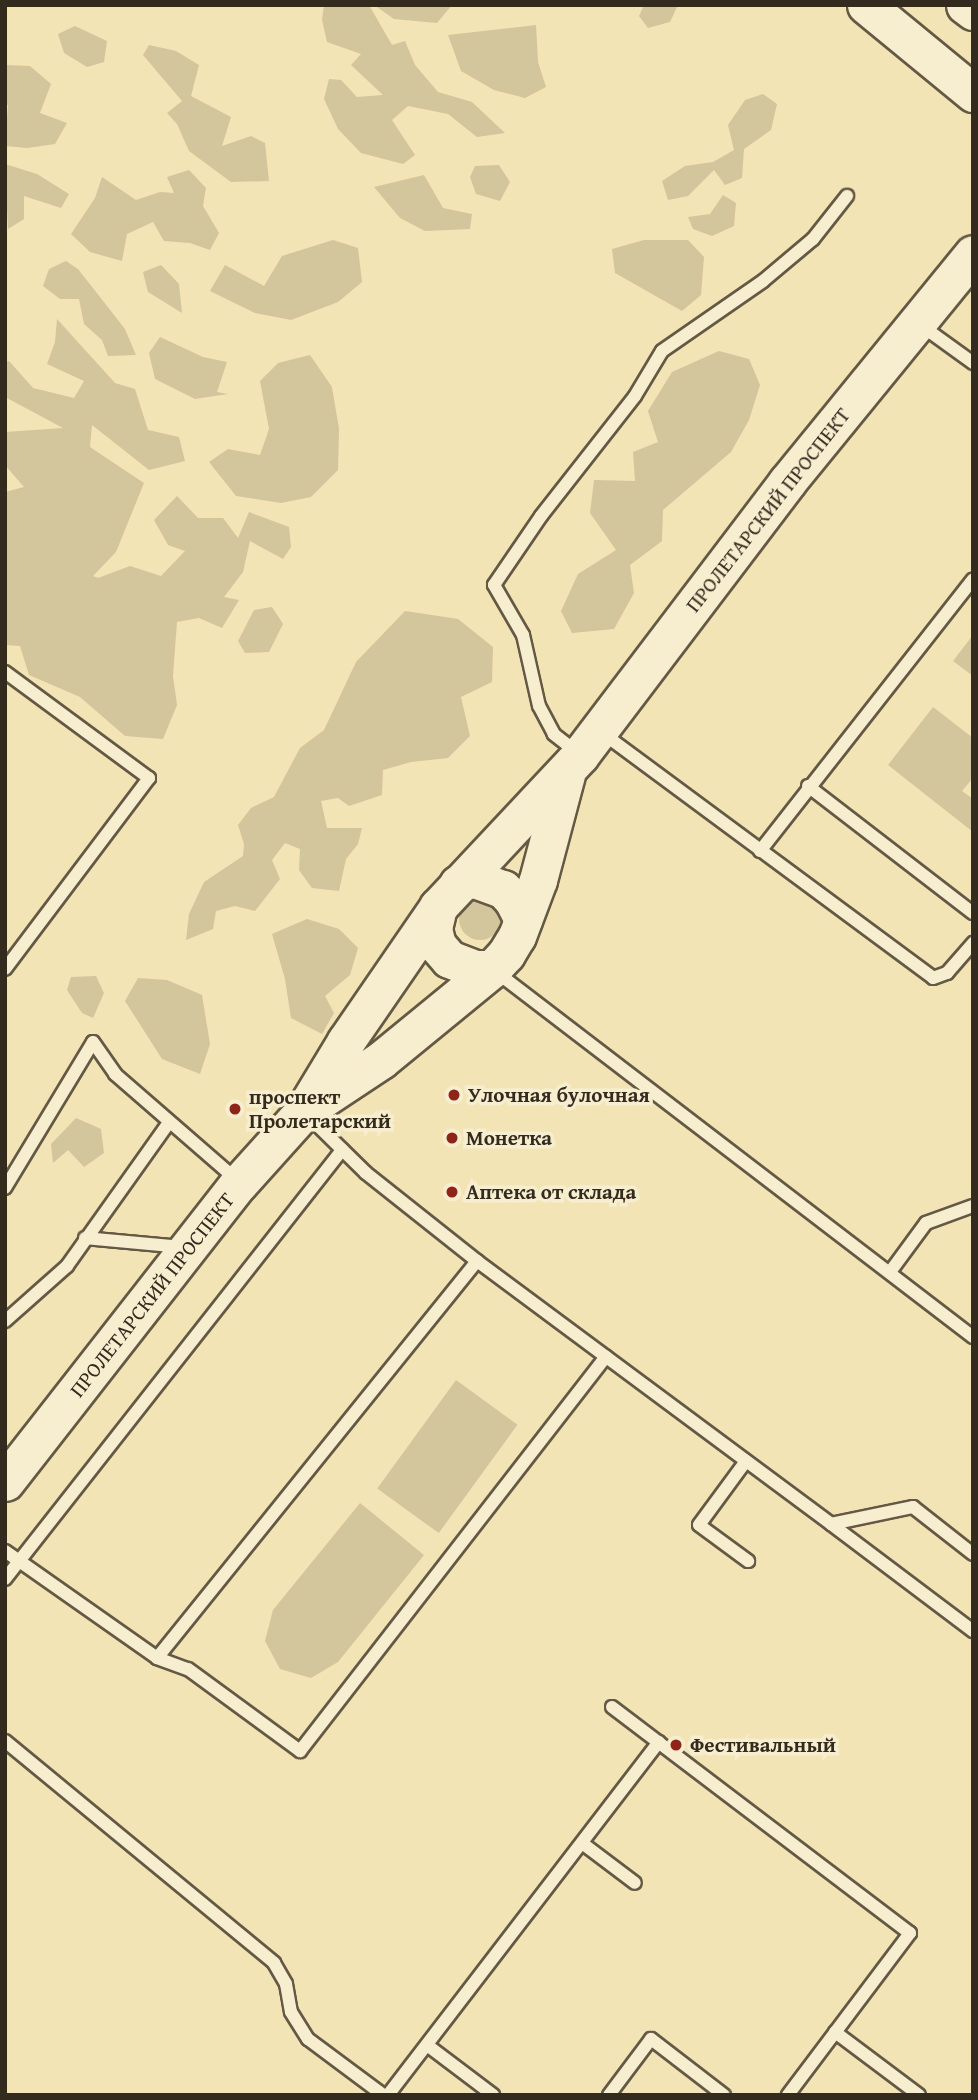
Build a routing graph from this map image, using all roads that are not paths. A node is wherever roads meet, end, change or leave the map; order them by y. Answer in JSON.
{"nodes":[{"id":1,"x":866,"y":5,"type":"edge"},
{"id":2,"x":965,"y":5,"type":"edge"},
{"id":3,"x":973,"y":11,"type":"edge"},
{"id":4,"x":973,"y":93,"type":"edge"},
{"id":5,"x":847,"y":196,"type":"dead end"},
{"id":6,"x":973,"y":254,"type":"edge"},
{"id":7,"x":918,"y":323,"type":"junction"},
{"id":8,"x":973,"y":363,"type":"edge"},
{"id":9,"x":973,"y":579,"type":"edge"},
{"id":10,"x":5,"y":672,"type":"edge"},
{"id":11,"x":582,"y":752,"type":"junction"},
{"id":12,"x":808,"y":786,"type":"junction"},
{"id":13,"x":760,"y":851,"type":"junction"},
{"id":14,"x":448,"y":896,"type":"junction"},
{"id":15,"x":973,"y":913,"type":"edge"},
{"id":16,"x":523,"y":920,"type":"junction"},
{"id":17,"x":973,"y":943,"type":"edge"},
{"id":18,"x":5,"y":969,"type":"edge"},
{"id":19,"x":492,"y":969,"type":"junction"},
{"id":20,"x":303,"y":1112,"type":"junction"},
{"id":21,"x":168,"y":1124,"type":"junction"},
{"id":22,"x":342,"y":1150,"type":"junction"},
{"id":23,"x":239,"y":1183,"type":"junction"},
{"id":24,"x":5,"y":1188,"type":"edge"},
{"id":25,"x":973,"y":1206,"type":"edge"},
{"id":26,"x":85,"y":1238,"type":"junction"},
{"id":27,"x":188,"y":1248,"type":"junction"},
{"id":28,"x":477,"y":1261,"type":"junction"},
{"id":29,"x":890,"y":1272,"type":"junction"},
{"id":30,"x":5,"y":1321,"type":"edge"},
{"id":31,"x":973,"y":1337,"type":"edge"},
{"id":32,"x":606,"y":1357,"type":"junction"},
{"id":33,"x":746,"y":1461,"type":"junction"},
{"id":34,"x":5,"y":1482,"type":"edge"},
{"id":35,"x":831,"y":1524,"type":"junction"},
{"id":36,"x":5,"y":1551,"type":"edge"},
{"id":37,"x":973,"y":1554,"type":"edge"},
{"id":38,"x":19,"y":1561,"type":"junction"},
{"id":39,"x":748,"y":1561,"type":"dead end"},
{"id":40,"x":5,"y":1579,"type":"edge"},
{"id":41,"x":973,"y":1631,"type":"edge"},
{"id":42,"x":157,"y":1658,"type":"junction"},
{"id":43,"x":612,"y":1707,"type":"dead end"},
{"id":44,"x":5,"y":1741,"type":"edge"},
{"id":45,"x":659,"y":1742,"type":"junction"},
{"id":46,"x":582,"y":1843,"type":"junction"},
{"id":47,"x":635,"y":1883,"type":"dead end"},
{"id":48,"x":835,"y":2032,"type":"junction"},
{"id":49,"x":427,"y":2045,"type":"junction"},
{"id":50,"x":386,"y":2095,"type":"edge"},
{"id":51,"x":493,"y":2095,"type":"edge"},
{"id":52,"x":609,"y":2095,"type":"edge"},
{"id":53,"x":724,"y":2095,"type":"edge"},
{"id":54,"x":788,"y":2095,"type":"edge"},
{"id":55,"x":919,"y":2095,"type":"edge"}],
"edges":[{"from":1,"to":4,"type":"main road"},
{"from":2,"to":3,"type":"main road"},
{"from":5,"to":11,"type":"lane"},
{"from":6,"to":7,"type":"main road","name":"ПРОЛЕТАРСКИЙ ПРОСПЕКТ"},
{"from":7,"to":8,"type":"lane"},
{"from":7,"to":11,"type":"main road","name":"ПРОЛЕТАРСКИЙ ПРОСПЕКТ"},
{"from":9,"to":12,"type":"lane"},
{"from":10,"to":18,"type":"lane"},
{"from":11,"to":13,"type":"lane"},
{"from":11,"to":14,"type":"main road","name":"ПРОЛЕТАРСКИЙ ПРОСПЕКТ"},
{"from":11,"to":16,"type":"main road","name":"ПРОЛЕТАРСКИЙ ПРОСПЕКТ"},
{"from":12,"to":13,"type":"lane"},
{"from":12,"to":15,"type":"lane"},
{"from":13,"to":17,"type":"lane"},
{"from":14,"to":16,"type":"main road"},
{"from":14,"to":19,"type":"main road"},
{"from":14,"to":20,"type":"main road","name":"ПРОЛЕТАРСКИЙ ПРОСПЕКТ"},
{"from":16,"to":19,"type":"main road","name":"ПРОЛЕТАРСКИЙ ПРОСПЕКТ"},
{"from":19,"to":20,"type":"main road","name":"ПРОЛЕТАРСКИЙ ПРОСПЕКТ"},
{"from":19,"to":29,"type":"lane"},
{"from":20,"to":22,"type":"lane"},
{"from":20,"to":23,"type":"main road","name":"ПРОЛЕТАРСКИЙ ПРОСПЕКТ"},
{"from":21,"to":23,"type":"lane"},
{"from":21,"to":24,"type":"lane"},
{"from":21,"to":26,"type":"lane"},
{"from":22,"to":28,"type":"lane"},
{"from":22,"to":38,"type":"lane"},
{"from":23,"to":27,"type":"main road","name":"ПРОЛЕТАРСКИЙ ПРОСПЕКТ"},
{"from":25,"to":29,"type":"lane"},
{"from":26,"to":27,"type":"lane"},
{"from":26,"to":30,"type":"lane"},
{"from":27,"to":34,"type":"main road","name":"ПРОЛЕТАРСКИЙ ПРОСПЕКТ"},
{"from":28,"to":32,"type":"lane"},
{"from":28,"to":42,"type":"lane"},
{"from":29,"to":31,"type":"lane"},
{"from":32,"to":33,"type":"lane"},
{"from":32,"to":42,"type":"lane"},
{"from":33,"to":35,"type":"lane"},
{"from":33,"to":39,"type":"lane"},
{"from":35,"to":37,"type":"lane"},
{"from":35,"to":41,"type":"lane"},
{"from":36,"to":38,"type":"lane"},
{"from":38,"to":40,"type":"lane"},
{"from":38,"to":42,"type":"lane"},
{"from":43,"to":45,"type":"lane"},
{"from":44,"to":50,"type":"lane"},
{"from":45,"to":46,"type":"lane"},
{"from":45,"to":48,"type":"lane"},
{"from":46,"to":47,"type":"lane"},
{"from":46,"to":49,"type":"lane"},
{"from":48,"to":54,"type":"lane"},
{"from":48,"to":55,"type":"lane"},
{"from":49,"to":50,"type":"lane"},
{"from":49,"to":51,"type":"lane"},
{"from":52,"to":53,"type":"lane"}]}
